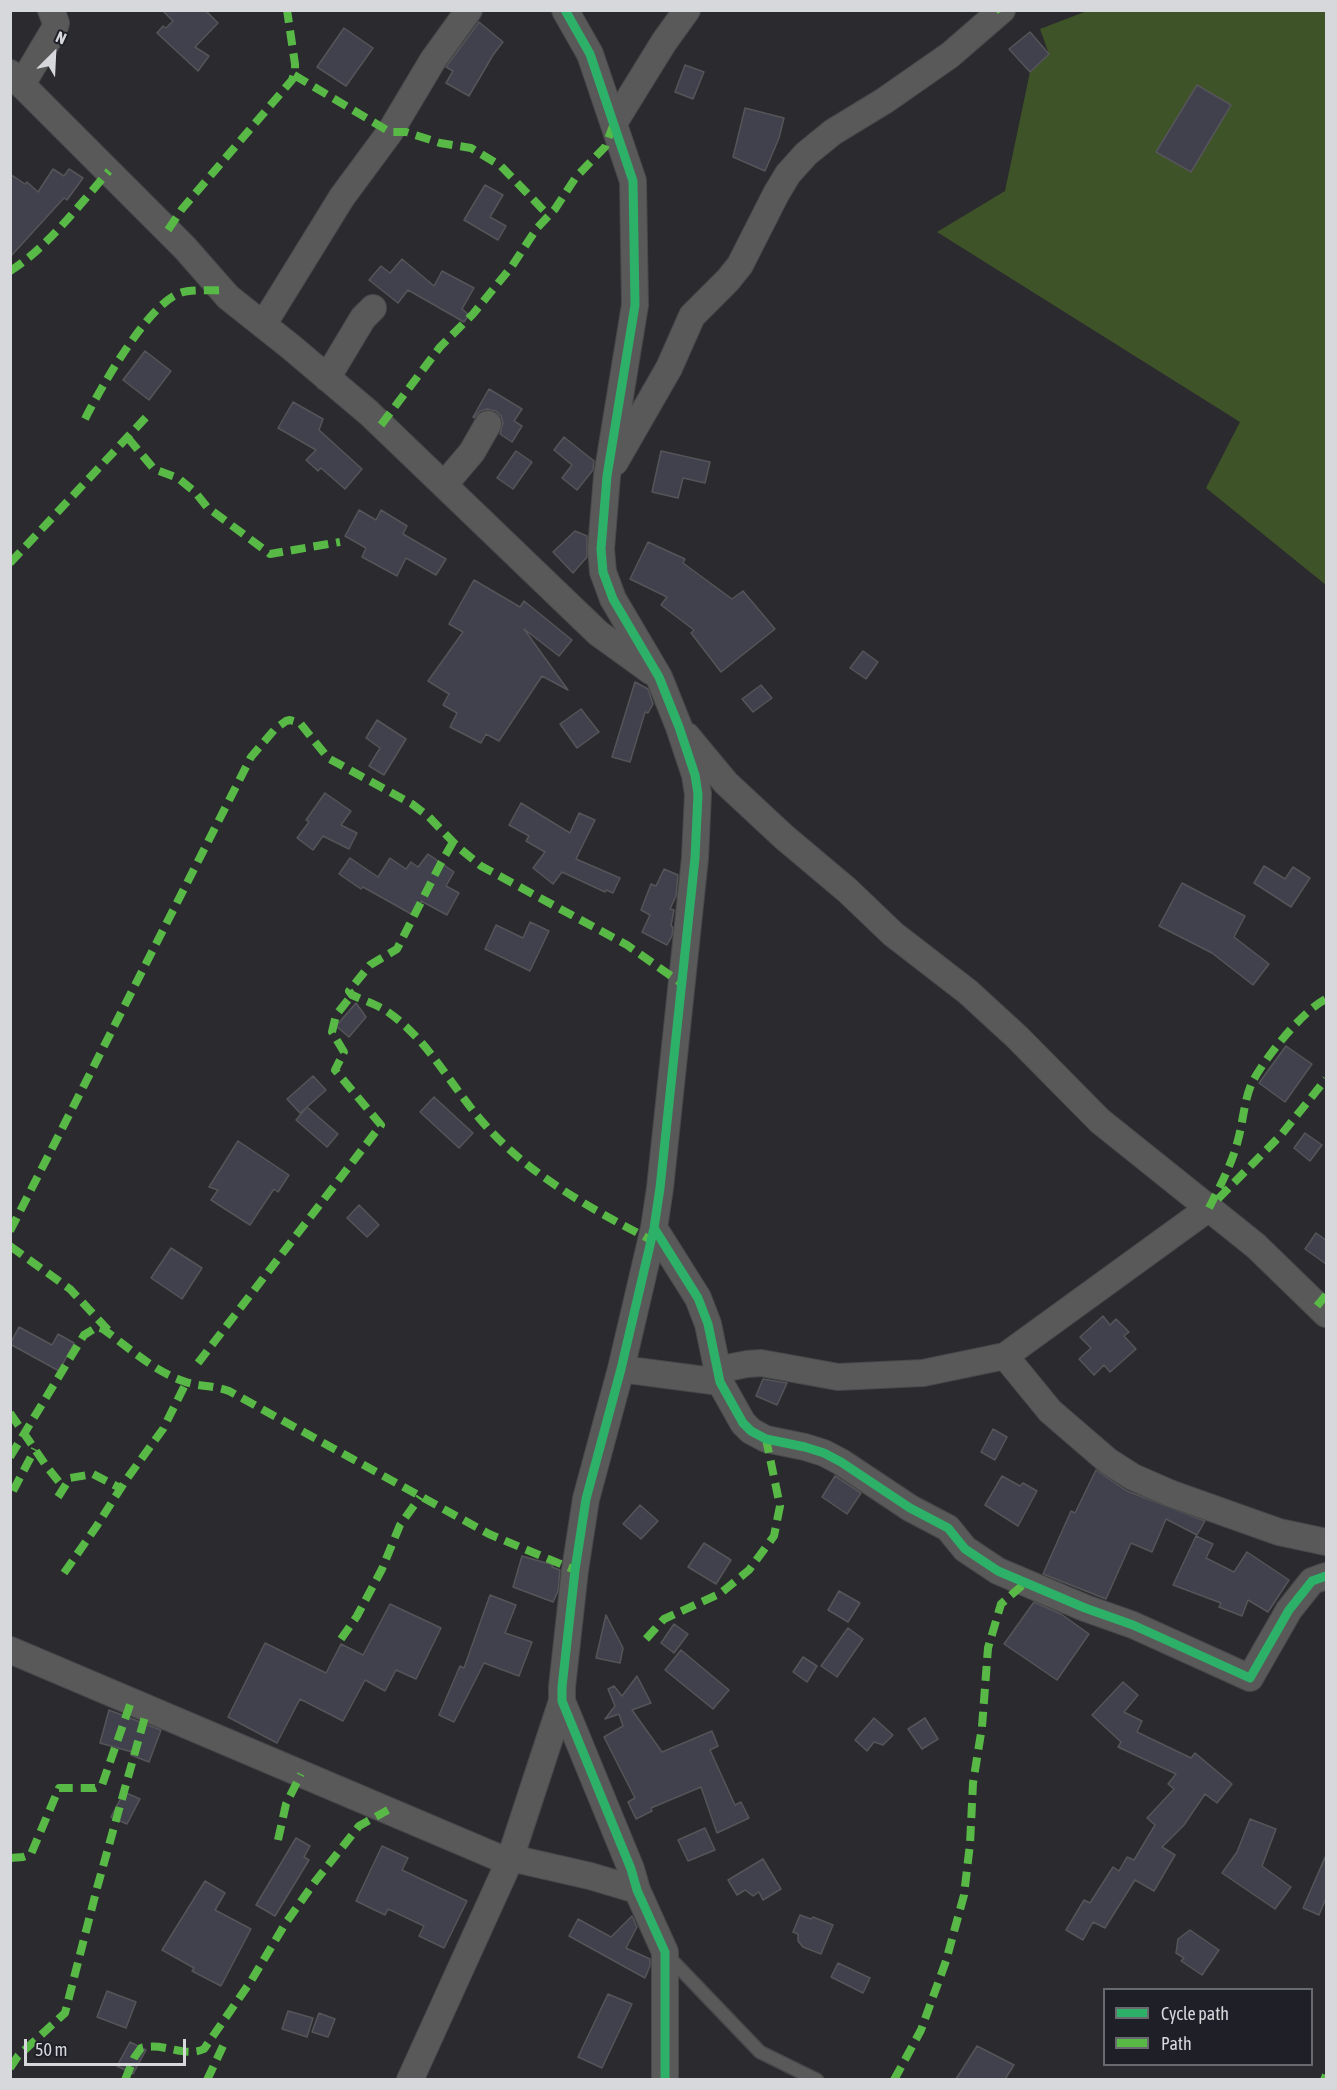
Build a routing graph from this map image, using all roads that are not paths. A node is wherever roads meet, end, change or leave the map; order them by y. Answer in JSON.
{"nodes":[{"id":1,"x":51,"y":10,"type":"edge"},
{"id":2,"x":469,"y":10,"type":"edge"},
{"id":3,"x":565,"y":10,"type":"edge"},
{"id":4,"x":687,"y":10,"type":"edge"},
{"id":5,"x":1002,"y":10,"type":"edge"},
{"id":6,"x":16,"y":79,"type":"edge"},
{"id":7,"x":614,"y":123,"type":"junction"},
{"id":8,"x":373,"y":308,"type":"dead end"},
{"id":9,"x":263,"y":325,"type":"junction"},
{"id":10,"x":327,"y":378,"type":"junction"},
{"id":11,"x":488,"y":424,"type":"dead end"},
{"id":12,"x":607,"y":476,"type":"junction"},
{"id":13,"x":444,"y":485,"type":"junction"},
{"id":14,"x":659,"y":677,"type":"junction"},
{"id":15,"x":679,"y":727,"type":"junction"},
{"id":16,"x":1209,"y":1208,"type":"junction"},
{"id":17,"x":654,"y":1228,"type":"junction"},
{"id":18,"x":1326,"y":1314,"type":"edge"},
{"id":19,"x":1005,"y":1356,"type":"junction"},
{"id":20,"x":621,"y":1369,"type":"junction"},
{"id":21,"x":719,"y":1376,"type":"junction"},
{"id":22,"x":1326,"y":1542,"type":"edge"},
{"id":23,"x":1326,"y":1576,"type":"edge"},
{"id":24,"x":10,"y":1650,"type":"edge"},
{"id":25,"x":562,"y":1701,"type":"junction"},
{"id":26,"x":510,"y":1860,"type":"junction"},
{"id":27,"x":637,"y":1890,"type":"junction"},
{"id":28,"x":664,"y":1952,"type":"junction"},
{"id":29,"x":410,"y":2079,"type":"edge"},
{"id":30,"x":665,"y":2079,"type":"edge"},
{"id":31,"x":817,"y":2079,"type":"edge"}],
"edges":[{"from":1,"to":6,"type":"street"},
{"from":2,"to":9,"type":"street"},
{"from":3,"to":7,"type":"street"},
{"from":4,"to":7,"type":"street"},
{"from":5,"to":12,"type":"street"},
{"from":6,"to":9,"type":"street"},
{"from":7,"to":12,"type":"street"},
{"from":8,"to":10,"type":"street"},
{"from":9,"to":10,"type":"street"},
{"from":10,"to":13,"type":"street"},
{"from":11,"to":13,"type":"street"},
{"from":12,"to":14,"type":"street"},
{"from":13,"to":14,"type":"street"},
{"from":14,"to":15,"type":"street"},
{"from":15,"to":16,"type":"street"},
{"from":15,"to":17,"type":"street"},
{"from":16,"to":18,"type":"street"},
{"from":16,"to":19,"type":"street"},
{"from":17,"to":20,"type":"street"},
{"from":17,"to":21,"type":"street"},
{"from":19,"to":21,"type":"street"},
{"from":19,"to":22,"type":"street"},
{"from":20,"to":21,"type":"street"},
{"from":20,"to":25,"type":"street"},
{"from":21,"to":23,"type":"street"},
{"from":24,"to":26,"type":"street"},
{"from":25,"to":26,"type":"street"},
{"from":25,"to":27,"type":"street"},
{"from":26,"to":27,"type":"street"},
{"from":26,"to":29,"type":"street"},
{"from":27,"to":28,"type":"street"},
{"from":28,"to":30,"type":"street"},
{"from":28,"to":31,"type":"lane"}]}
